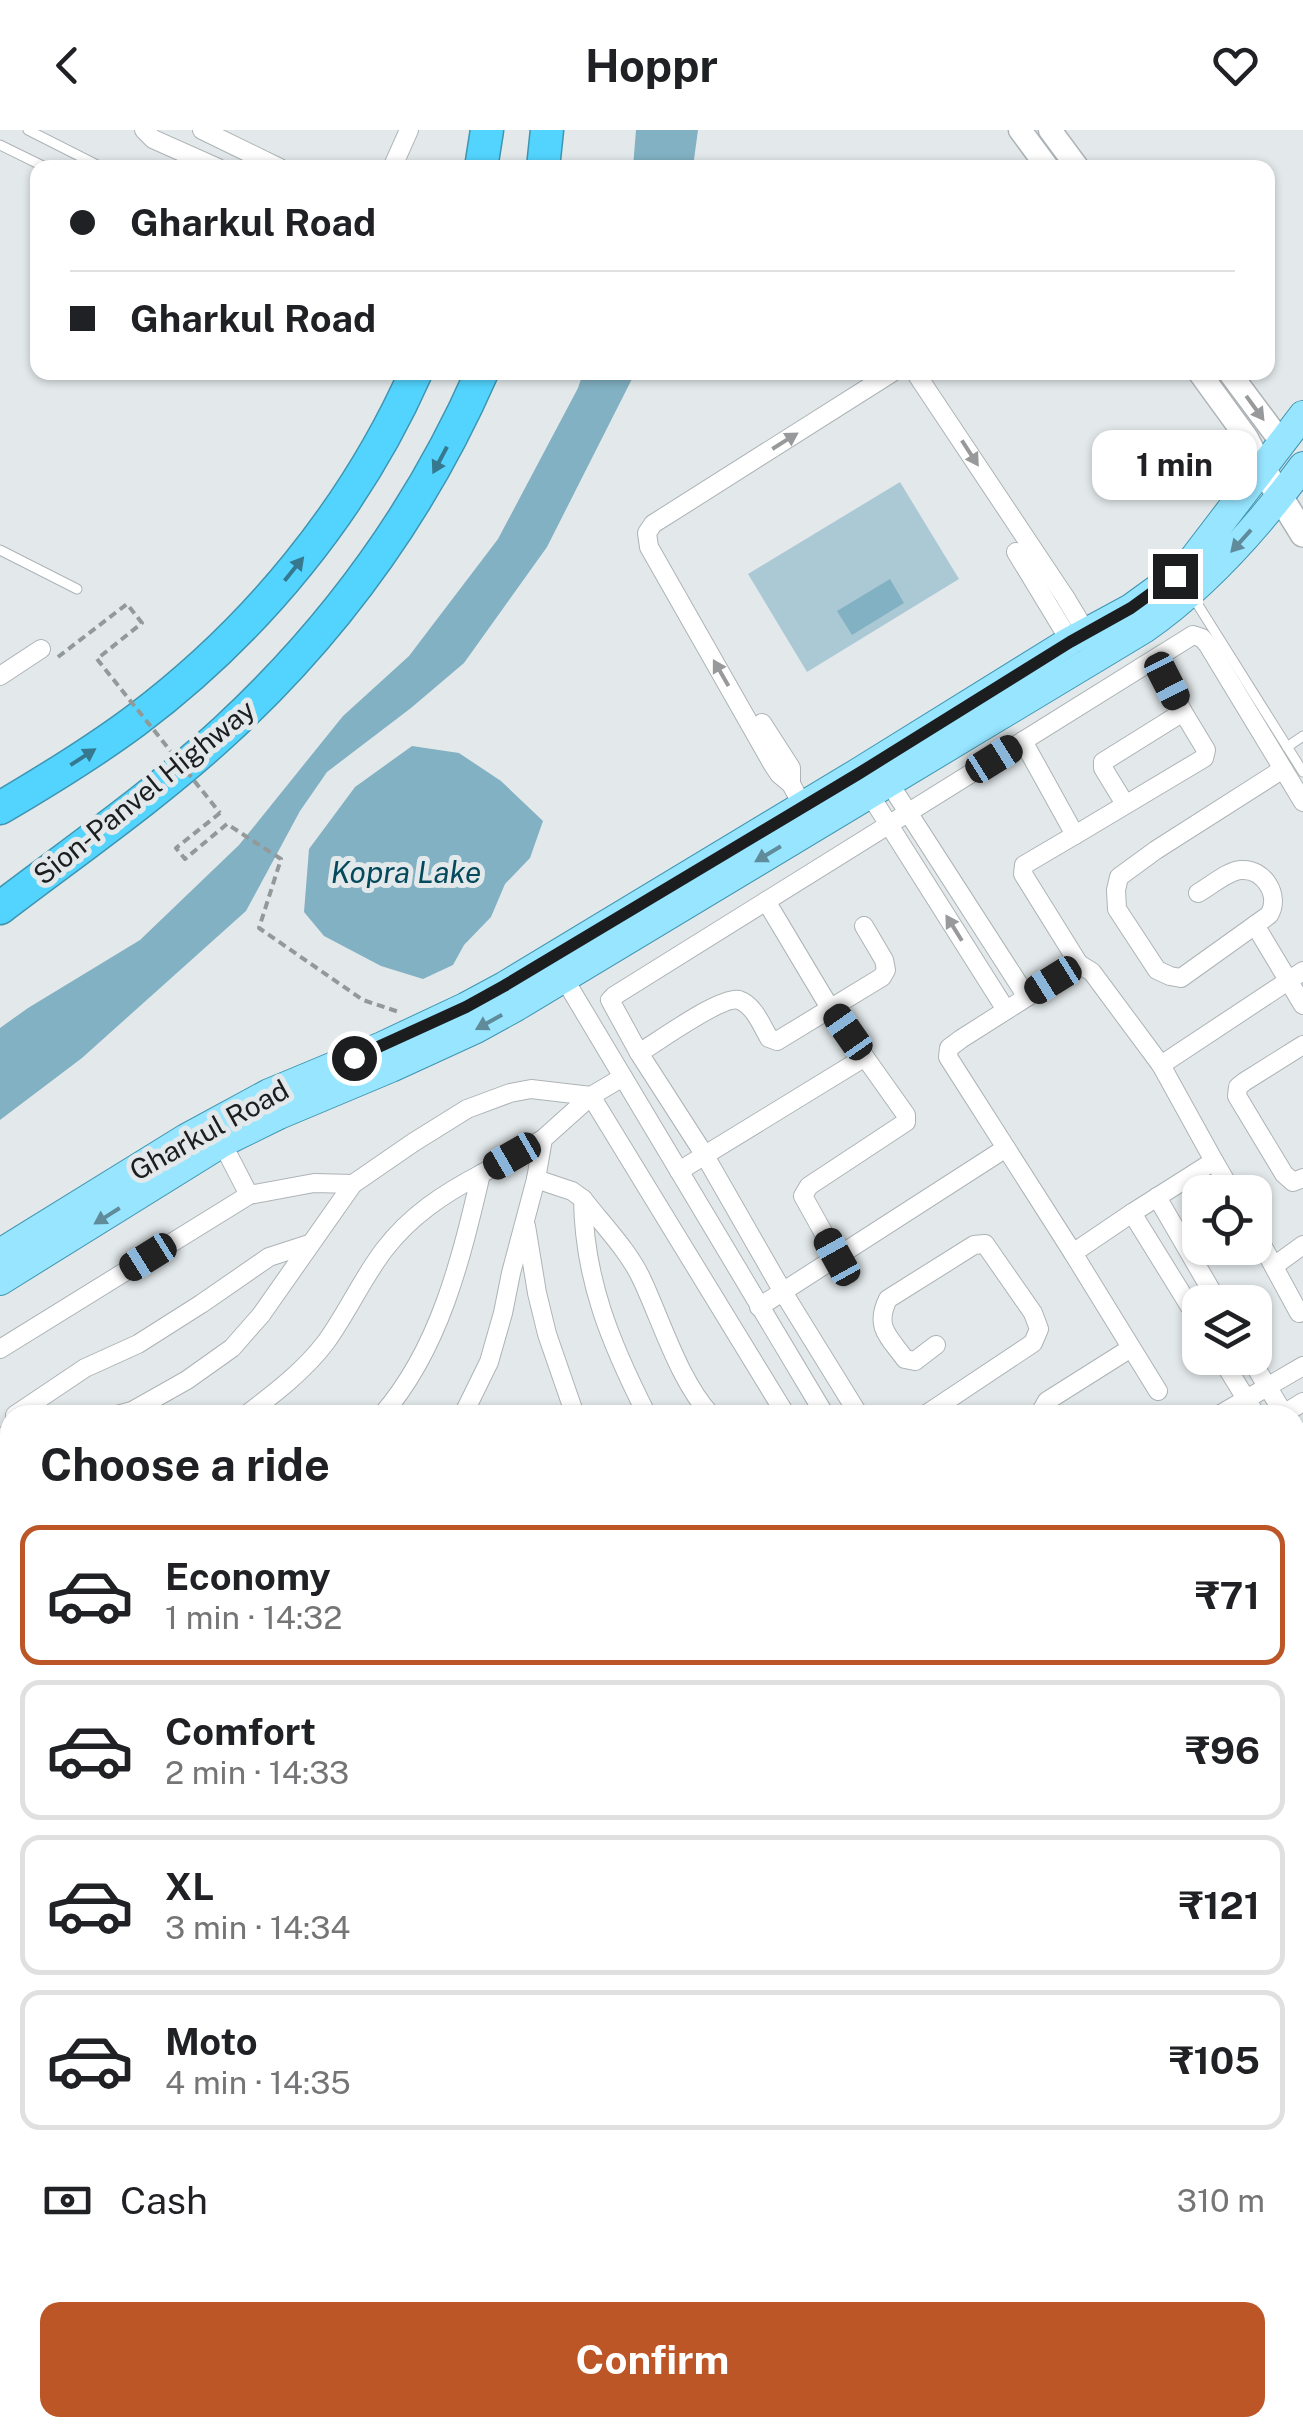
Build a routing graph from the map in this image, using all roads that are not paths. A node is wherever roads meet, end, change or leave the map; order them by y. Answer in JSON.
{"nodes":[{"id":1,"x":28,"y":130,"type":"edge"},
{"id":2,"x":144,"y":130,"type":"edge"},
{"id":3,"x":202,"y":130,"type":"edge"},
{"id":4,"x":409,"y":130,"type":"edge"},
{"id":5,"x":487,"y":130,"type":"edge"},
{"id":6,"x":547,"y":130,"type":"edge"},
{"id":7,"x":1020,"y":130,"type":"edge"},
{"id":8,"x":1050,"y":130,"type":"edge"},
{"id":9,"x":0,"y":145,"type":"edge"},
{"id":10,"x":31,"y":160,"type":"edge"},
{"id":11,"x":87,"y":160,"type":"edge"},
{"id":12,"x":199,"y":160,"type":"edge"},
{"id":13,"x":264,"y":160,"type":"edge"},
{"id":14,"x":396,"y":160,"type":"edge"},
{"id":15,"x":482,"y":160,"type":"edge"},
{"id":16,"x":544,"y":160,"type":"edge"},
{"id":17,"x":1042,"y":160,"type":"edge"},
{"id":18,"x":1072,"y":160,"type":"edge"},
{"id":19,"x":412,"y":380,"type":"edge"},
{"id":20,"x":478,"y":380,"type":"edge"},
{"id":21,"x":880,"y":380,"type":"edge"},
{"id":22,"x":920,"y":380,"type":"edge"},
{"id":23,"x":1204,"y":380,"type":"edge"},
{"id":24,"x":1234,"y":380,"type":"edge"},
{"id":25,"x":1303,"y":414,"type":"edge"},
{"id":26,"x":1282,"y":443,"type":"junction"},
{"id":27,"x":1263,"y":469,"type":"junction"},
{"id":28,"x":1302,"y":471,"type":"edge"},
{"id":29,"x":1280,"y":497,"type":"junction"},
{"id":30,"x":1303,"y":534,"type":"edge"},
{"id":31,"x":0,"y":550,"type":"edge"},
{"id":32,"x":1016,"y":552,"type":"dead end"},
{"id":33,"x":77,"y":588,"type":"dead end"},
{"id":34,"x":1191,"y":594,"type":"junction"},
{"id":35,"x":1058,"y":602,"type":"junction"},
{"id":36,"x":1078,"y":637,"type":"junction"},
{"id":37,"x":41,"y":648,"type":"road end"},
{"id":38,"x":1156,"y":659,"type":"junction"},
{"id":39,"x":0,"y":676,"type":"edge"},
{"id":40,"x":751,"y":706,"type":"dead end"},
{"id":41,"x":1183,"y":712,"type":"junction"},
{"id":42,"x":1303,"y":736,"type":"edge"},
{"id":43,"x":1023,"y":741,"type":"junction"},
{"id":44,"x":1287,"y":747,"type":"junction"},
{"id":45,"x":779,"y":761,"type":"junction"},
{"id":46,"x":1283,"y":769,"type":"junction"},
{"id":47,"x":1303,"y":772,"type":"edge"},
{"id":48,"x":873,"y":778,"type":"junction"},
{"id":49,"x":1303,"y":802,"type":"edge"},
{"id":50,"x":1126,"y":804,"type":"junction"},
{"id":51,"x":802,"y":806,"type":"junction"},
{"id":52,"x":0,"y":808,"type":"edge"},
{"id":53,"x":908,"y":812,"type":"junction"},
{"id":54,"x":888,"y":824,"type":"junction"},
{"id":55,"x":1075,"y":836,"type":"junction"},
{"id":56,"x":1198,"y":893,"type":"dead end"},
{"id":57,"x":766,"y":901,"type":"junction"},
{"id":58,"x":0,"y":908,"type":"edge"},
{"id":59,"x":1255,"y":925,"type":"junction"},
{"id":60,"x":864,"y":926,"type":"dead end"},
{"id":61,"x":1079,"y":964,"type":"junction"},
{"id":62,"x":557,"y":968,"type":"junction"},
{"id":63,"x":1296,"y":976,"type":"edge"},
{"id":64,"x":1027,"y":997,"type":"junction"},
{"id":65,"x":1303,"y":1004,"type":"edge"},
{"id":66,"x":830,"y":1008,"type":"junction"},
{"id":67,"x":1006,"y":1010,"type":"junction"},
{"id":68,"x":1303,"y":1045,"type":"edge"},
{"id":69,"x":640,"y":1054,"type":"junction"},
{"id":70,"x":864,"y":1056,"type":"junction"},
{"id":71,"x":1161,"y":1065,"type":"junction"},
{"id":72,"x":623,"y":1078,"type":"junction"},
{"id":73,"x":591,"y":1096,"type":"junction"},
{"id":74,"x":218,"y":1133,"type":"junction"},
{"id":75,"x":543,"y":1138,"type":"junction"},
{"id":76,"x":1006,"y":1148,"type":"junction"},
{"id":77,"x":704,"y":1154,"type":"junction"},
{"id":78,"x":1214,"y":1161,"type":"junction"},
{"id":79,"x":679,"y":1171,"type":"junction"},
{"id":80,"x":480,"y":1174,"type":"junction"},
{"id":81,"x":1222,"y":1175,"type":"edge"},
{"id":82,"x":1303,"y":1178,"type":"edge"},
{"id":83,"x":536,"y":1179,"type":"junction"},
{"id":84,"x":353,"y":1184,"type":"junction"},
{"id":85,"x":249,"y":1196,"type":"junction"},
{"id":86,"x":1157,"y":1197,"type":"junction"},
{"id":87,"x":583,"y":1199,"type":"junction"},
{"id":88,"x":1132,"y":1212,"type":"junction"},
{"id":89,"x":525,"y":1220,"type":"junction"},
{"id":90,"x":310,"y":1244,"type":"junction"},
{"id":91,"x":1303,"y":1244,"type":"edge"},
{"id":92,"x":0,"y":1253,"type":"edge"},
{"id":93,"x":1073,"y":1254,"type":"junction"},
{"id":94,"x":837,"y":1257,"type":"junction"},
{"id":95,"x":1272,"y":1262,"type":"edge"},
{"id":96,"x":1274,"y":1266,"type":"junction"},
{"id":97,"x":0,"y":1282,"type":"edge"},
{"id":98,"x":1208,"y":1285,"type":"edge"},
{"id":99,"x":783,"y":1292,"type":"junction"},
{"id":100,"x":1182,"y":1294,"type":"edge"},
{"id":101,"x":760,"y":1307,"type":"junction"},
{"id":102,"x":1299,"y":1313,"type":"dead end"},
{"id":103,"x":936,"y":1345,"type":"dead end"},
{"id":104,"x":1131,"y":1348,"type":"junction"},
{"id":105,"x":0,"y":1349,"type":"edge"},
{"id":106,"x":1303,"y":1366,"type":"edge"},
{"id":107,"x":1232,"y":1375,"type":"edge"},
{"id":108,"x":1260,"y":1375,"type":"edge"},
{"id":109,"x":1267,"y":1387,"type":"junction"},
{"id":110,"x":1158,"y":1391,"type":"dead end"},
{"id":111,"x":1246,"y":1398,"type":"junction"},
{"id":112,"x":30,"y":1405,"type":"edge"},
{"id":113,"x":143,"y":1405,"type":"edge"},
{"id":114,"x":259,"y":1405,"type":"edge"},
{"id":115,"x":389,"y":1405,"type":"edge"},
{"id":116,"x":468,"y":1405,"type":"edge"},
{"id":117,"x":572,"y":1405,"type":"edge"},
{"id":118,"x":642,"y":1405,"type":"edge"},
{"id":119,"x":702,"y":1405,"type":"edge"},
{"id":120,"x":780,"y":1405,"type":"edge"},
{"id":121,"x":820,"y":1405,"type":"edge"},
{"id":122,"x":853,"y":1405,"type":"edge"},
{"id":123,"x":940,"y":1405,"type":"edge"},
{"id":124,"x":1045,"y":1405,"type":"edge"},
{"id":125,"x":1235,"y":1405,"type":"edge"},
{"id":126,"x":1250,"y":1405,"type":"edge"},
{"id":127,"x":1278,"y":1405,"type":"edge"}],
"edges":[{"from":1,"to":11,"type":"lane"},
{"from":2,"to":12,"type":"street"},
{"from":3,"to":13,"type":"street"},
{"from":4,"to":14,"type":"street"},
{"from":5,"to":15,"type":"highway"},
{"from":6,"to":16,"type":"highway"},
{"from":7,"to":17,"type":"street"},
{"from":8,"to":18,"type":"street"},
{"from":9,"to":10,"type":"lane"},
{"from":52,"to":19,"type":"highway","one_way":true},
{"from":20,"to":58,"type":"highway","name":"Sion-Panvel Highway","one_way":true},
{"from":45,"to":21,"type":"street","one_way":true},
{"from":22,"to":35,"type":"street","one_way":true},
{"from":23,"to":27,"type":"street"},
{"from":24,"to":26,"type":"street","one_way":true},
{"from":25,"to":26,"type":"main road","name":"Gharkul Road"},
{"from":26,"to":27,"type":"main road","name":"Gharkul Road"},
{"from":26,"to":28,"type":"main road"},
{"from":27,"to":29,"type":"main road"},
{"from":27,"to":36,"type":"main road","name":"Gharkul Road"},
{"from":28,"to":29,"type":"main road","name":"Gharkul Road"},
{"from":29,"to":30,"type":"main road"},
{"from":29,"to":34,"type":"main road","name":"Gharkul Road","one_way":true},
{"from":31,"to":33,"type":"lane"},
{"from":32,"to":35,"type":"street"},
{"from":34,"to":44,"type":"lane"},
{"from":34,"to":48,"type":"main road","name":"Gharkul Road"},
{"from":35,"to":36,"type":"street"},
{"from":36,"to":48,"type":"main road","name":"Gharkul Road"},
{"from":37,"to":39,"type":"street"},
{"from":38,"to":41,"type":"street"},
{"from":38,"to":43,"type":"street"},
{"from":38,"to":46,"type":"street"},
{"from":40,"to":45,"type":"street"},
{"from":41,"to":50,"type":"street"},
{"from":41,"to":50,"type":"street"},
{"from":42,"to":44,"type":"lane"},
{"from":43,"to":53,"type":"street"},
{"from":43,"to":55,"type":"street"},
{"from":44,"to":47,"type":"lane"},
{"from":45,"to":51,"type":"street"},
{"from":46,"to":49,"type":"street"},
{"from":46,"to":59,"type":"street"},
{"from":48,"to":51,"type":"main road","name":"Gharkul Road"},
{"from":48,"to":53,"type":"street"},
{"from":48,"to":54,"type":"street"},
{"from":50,"to":55,"type":"street"},
{"from":51,"to":62,"type":"main road","name":"Gharkul Road"},
{"from":53,"to":54,"type":"street"},
{"from":53,"to":64,"type":"street"},
{"from":54,"to":57,"type":"street"},
{"from":67,"to":54,"type":"street","one_way":true},
{"from":55,"to":61,"type":"street"},
{"from":56,"to":59,"type":"street"},
{"from":57,"to":66,"type":"street"},
{"from":57,"to":69,"type":"street"},
{"from":59,"to":63,"type":"street"},
{"from":60,"to":66,"type":"street"},
{"from":61,"to":64,"type":"street"},
{"from":61,"to":71,"type":"street"},
{"from":62,"to":72,"type":"street"},
{"from":62,"to":74,"type":"main road","name":"Gharkul Road"},
{"from":62,"to":74,"type":"main road","name":"Gharkul Road","one_way":true},
{"from":63,"to":65,"type":"street"},
{"from":63,"to":71,"type":"street"},
{"from":64,"to":67,"type":"street"},
{"from":66,"to":69,"type":"street"},
{"from":66,"to":70,"type":"street"},
{"from":67,"to":76,"type":"street"},
{"from":68,"to":82,"type":"street"},
{"from":69,"to":77,"type":"street"},
{"from":70,"to":77,"type":"street"},
{"from":70,"to":94,"type":"street"},
{"from":71,"to":78,"type":"street"},
{"from":72,"to":73,"type":"street"},
{"from":72,"to":79,"type":"street"},
{"from":73,"to":75,"type":"street"},
{"from":73,"to":84,"type":"street"},
{"from":73,"to":120,"type":"street"},
{"from":74,"to":85,"type":"street"},
{"from":74,"to":92,"type":"main road","name":"Gharkul Road"},
{"from":74,"to":97,"type":"main road","name":"Gharkul Road","one_way":true},
{"from":75,"to":80,"type":"street"},
{"from":75,"to":83,"type":"street"},
{"from":76,"to":93,"type":"street"},
{"from":76,"to":94,"type":"street"},
{"from":77,"to":79,"type":"street"},
{"from":77,"to":99,"type":"street"},
{"from":78,"to":81,"type":"street"},
{"from":78,"to":86,"type":"street"},
{"from":79,"to":101,"type":"street"},
{"from":80,"to":114,"type":"street"},
{"from":80,"to":115,"type":"street"},
{"from":83,"to":87,"type":"street"},
{"from":83,"to":89,"type":"street"},
{"from":84,"to":85,"type":"street"},
{"from":84,"to":90,"type":"street"},
{"from":85,"to":105,"type":"street"},
{"from":86,"to":88,"type":"street"},
{"from":86,"to":98,"type":"street"},
{"from":87,"to":118,"type":"street"},
{"from":87,"to":119,"type":"street"},
{"from":88,"to":93,"type":"street"},
{"from":88,"to":100,"type":"street"},
{"from":89,"to":116,"type":"street"},
{"from":89,"to":117,"type":"street"},
{"from":90,"to":112,"type":"street"},
{"from":90,"to":113,"type":"street"},
{"from":91,"to":96,"type":"street"},
{"from":93,"to":104,"type":"street"},
{"from":94,"to":99,"type":"street"},
{"from":95,"to":96,"type":"street"},
{"from":96,"to":102,"type":"street"},
{"from":99,"to":101,"type":"street"},
{"from":99,"to":122,"type":"street"},
{"from":101,"to":121,"type":"street"},
{"from":103,"to":123,"type":"street"},
{"from":104,"to":110,"type":"street"},
{"from":104,"to":124,"type":"street"},
{"from":106,"to":109,"type":"street"},
{"from":107,"to":111,"type":"street"},
{"from":108,"to":109,"type":"street"},
{"from":109,"to":111,"type":"street"},
{"from":109,"to":127,"type":"street"},
{"from":111,"to":125,"type":"street"},
{"from":111,"to":126,"type":"street"}]}
